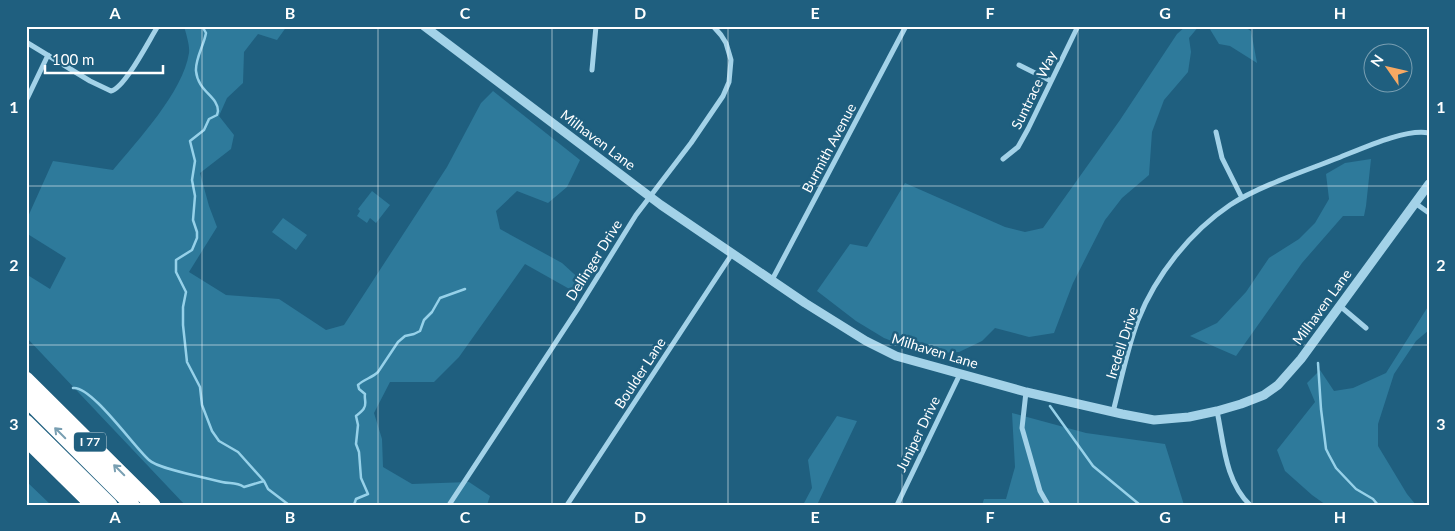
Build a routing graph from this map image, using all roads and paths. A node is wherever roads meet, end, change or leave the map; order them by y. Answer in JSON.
{"nodes":[{"id":1,"x":158,"y":26,"type":"edge"},
{"id":2,"x":424,"y":26,"type":"edge"},
{"id":3,"x":596,"y":26,"type":"edge"},
{"id":4,"x":712,"y":26,"type":"edge"},
{"id":5,"x":906,"y":26,"type":"edge"},
{"id":6,"x":1078,"y":26,"type":"edge"},
{"id":7,"x":26,"y":42,"type":"edge"},
{"id":8,"x":48,"y":55,"type":"junction"},
{"id":9,"x":1019,"y":65,"type":"dead end"},
{"id":10,"x":592,"y":70,"type":"dead end"},
{"id":11,"x":1051,"y":81,"type":"junction"},
{"id":12,"x":26,"y":101,"type":"edge"},
{"id":13,"x":1216,"y":132,"type":"dead end"},
{"id":14,"x":1429,"y":133,"type":"edge"},
{"id":15,"x":1003,"y":159,"type":"dead end"},
{"id":16,"x":1429,"y":184,"type":"edge"},
{"id":17,"x":649,"y":196,"type":"junction"},
{"id":18,"x":1242,"y":198,"type":"junction"},
{"id":19,"x":1415,"y":203,"type":"junction"},
{"id":20,"x":1429,"y":213,"type":"edge"},
{"id":21,"x":732,"y":254,"type":"junction"},
{"id":22,"x":772,"y":280,"type":"junction"},
{"id":23,"x":1339,"y":306,"type":"junction"},
{"id":24,"x":1366,"y":328,"type":"dead end"},
{"id":25,"x":960,"y":374,"type":"junction"},
{"id":26,"x":26,"y":379,"type":"edge"},
{"id":27,"x":1026,"y":392,"type":"junction"},
{"id":28,"x":26,"y":399,"type":"edge"},
{"id":29,"x":1217,"y":411,"type":"junction"},
{"id":30,"x":1113,"y":412,"type":"junction"},
{"id":31,"x":26,"y":422,"type":"edge"},
{"id":32,"x":26,"y":439,"type":"edge"},
{"id":33,"x":93,"y":505,"type":"edge"},
{"id":34,"x":110,"y":505,"type":"edge"},
{"id":35,"x":132,"y":505,"type":"edge"},
{"id":36,"x":153,"y":505,"type":"edge"},
{"id":37,"x":449,"y":505,"type":"edge"},
{"id":38,"x":567,"y":505,"type":"edge"},
{"id":39,"x":897,"y":505,"type":"edge"},
{"id":40,"x":1048,"y":505,"type":"edge"},
{"id":41,"x":1250,"y":505,"type":"edge"}],
"edges":[{"from":1,"to":8,"type":"street"},
{"from":2,"to":17,"type":"street","name":"Milhaven Lane"},
{"from":3,"to":10,"type":"street"},
{"from":4,"to":17,"type":"street","name":"Dellinger Drive"},
{"from":5,"to":22,"type":"street","name":"Burmith Avenue"},
{"from":6,"to":11,"type":"street","name":"Suntrace Way"},
{"from":7,"to":8,"type":"street"},
{"from":8,"to":12,"type":"street"},
{"from":9,"to":11,"type":"street"},
{"from":11,"to":15,"type":"street","name":"Suntrace Way"},
{"from":13,"to":18,"type":"street"},
{"from":14,"to":18,"type":"street","name":"Iredell Drive"},
{"from":16,"to":19,"type":"street","name":"Milhaven Lane"},
{"from":17,"to":21,"type":"street","name":"Milhaven Lane"},
{"from":17,"to":37,"type":"street","name":"Dellinger Drive"},
{"from":18,"to":30,"type":"street","name":"Iredell Drive"},
{"from":19,"to":20,"type":"street"},
{"from":19,"to":23,"type":"street","name":"Milhaven Lane"},
{"from":21,"to":22,"type":"street","name":"Milhaven Lane"},
{"from":21,"to":38,"type":"street","name":"Boulder Lane"},
{"from":22,"to":25,"type":"street","name":"Milhaven Lane"},
{"from":23,"to":24,"type":"street"},
{"from":23,"to":29,"type":"street","name":"Milhaven Lane"},
{"from":25,"to":27,"type":"street","name":"Milhaven Lane"},
{"from":25,"to":39,"type":"street","name":"Juniper Drive"},
{"from":36,"to":26,"type":"highway","number":"I 77","one_way":true},
{"from":27,"to":30,"type":"street","name":"Milhaven Lane"},
{"from":27,"to":40,"type":"street"},
{"from":35,"to":28,"type":"highway","number":"I 77","one_way":true},
{"from":29,"to":30,"type":"street","name":"Milhaven Lane"},
{"from":29,"to":41,"type":"street"},
{"from":31,"to":34,"type":"highway","number":"I 77"},
{"from":32,"to":33,"type":"highway"}]}
